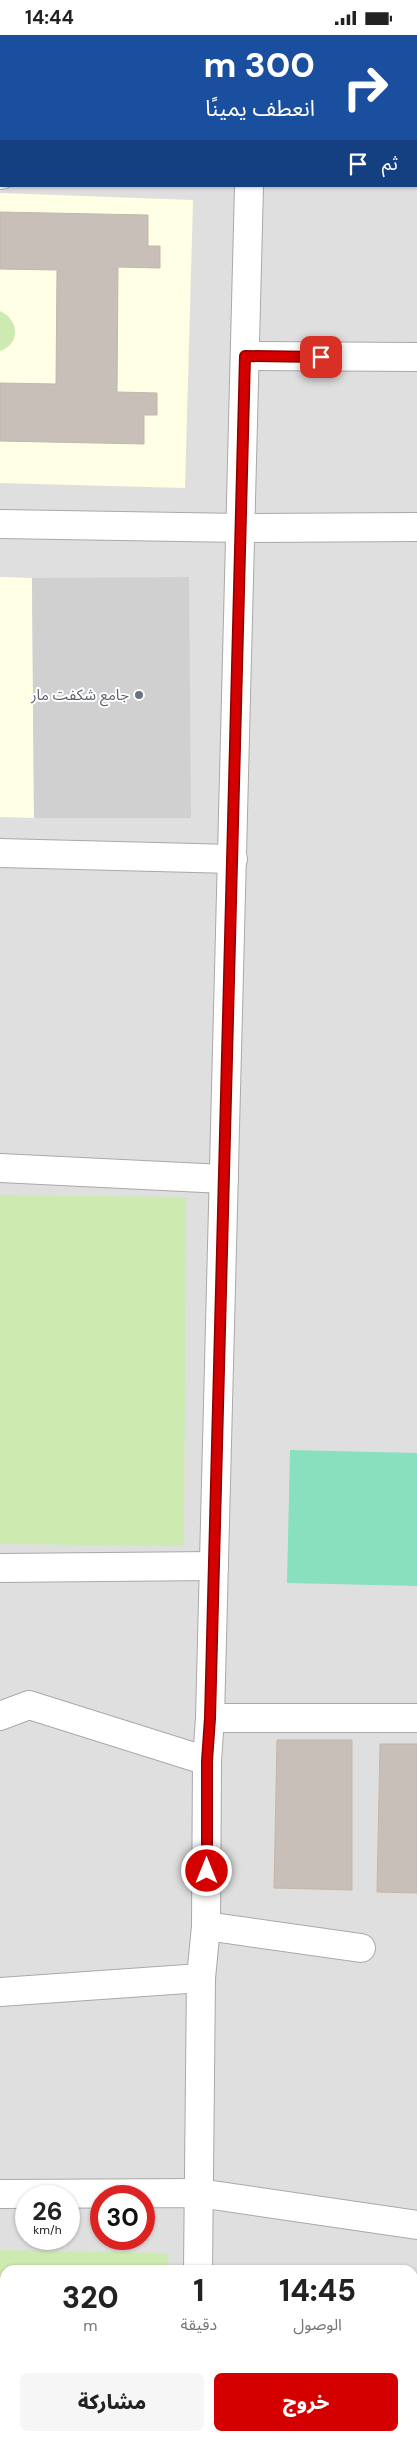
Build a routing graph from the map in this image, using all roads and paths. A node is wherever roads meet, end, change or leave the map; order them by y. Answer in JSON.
{"nodes":[{"id":1,"x":249,"y":187,"type":"edge"},
{"id":2,"x":245,"y":356,"type":"junction"},
{"id":3,"x":417,"y":357,"type":"edge"},
{"id":4,"x":0,"y":523,"type":"edge"},
{"id":5,"x":417,"y":527,"type":"edge"},
{"id":6,"x":240,"y":528,"type":"junction"},
{"id":7,"x":0,"y":853,"type":"edge"},
{"id":8,"x":233,"y":859,"type":"junction"},
{"id":9,"x":0,"y":1168,"type":"edge"},
{"id":10,"x":224,"y":1179,"type":"junction"},
{"id":11,"x":214,"y":1566,"type":"junction"},
{"id":12,"x":0,"y":1568,"type":"edge"},
{"id":13,"x":0,"y":1717,"type":"edge"},
{"id":14,"x":210,"y":1718,"type":"junction"},
{"id":15,"x":417,"y":1718,"type":"edge"},
{"id":16,"x":207,"y":1761,"type":"junction"},
{"id":17,"x":206,"y":1927,"type":"junction"},
{"id":18,"x":361,"y":1947,"type":"dead end"},
{"id":19,"x":201,"y":1978,"type":"junction"},
{"id":20,"x":0,"y":1992,"type":"edge"},
{"id":21,"x":0,"y":2193,"type":"edge"},
{"id":22,"x":199,"y":2193,"type":"junction"},
{"id":23,"x":417,"y":2225,"type":"edge"},
{"id":24,"x":198,"y":2265,"type":"edge"}],
"edges":[{"from":1,"to":2,"type":"street"},
{"from":2,"to":3,"type":"street"},
{"from":2,"to":6,"type":"street"},
{"from":4,"to":6,"type":"street"},
{"from":5,"to":6,"type":"street"},
{"from":6,"to":8,"type":"street"},
{"from":7,"to":8,"type":"street"},
{"from":8,"to":10,"type":"street"},
{"from":9,"to":10,"type":"street"},
{"from":10,"to":11,"type":"street"},
{"from":11,"to":12,"type":"street"},
{"from":11,"to":14,"type":"street"},
{"from":13,"to":16,"type":"street"},
{"from":14,"to":15,"type":"street"},
{"from":14,"to":16,"type":"street"},
{"from":16,"to":17,"type":"street"},
{"from":17,"to":18,"type":"street"},
{"from":17,"to":19,"type":"street"},
{"from":19,"to":20,"type":"street"},
{"from":19,"to":22,"type":"street"},
{"from":21,"to":22,"type":"street"},
{"from":22,"to":23,"type":"street"},
{"from":22,"to":24,"type":"street"}]}
